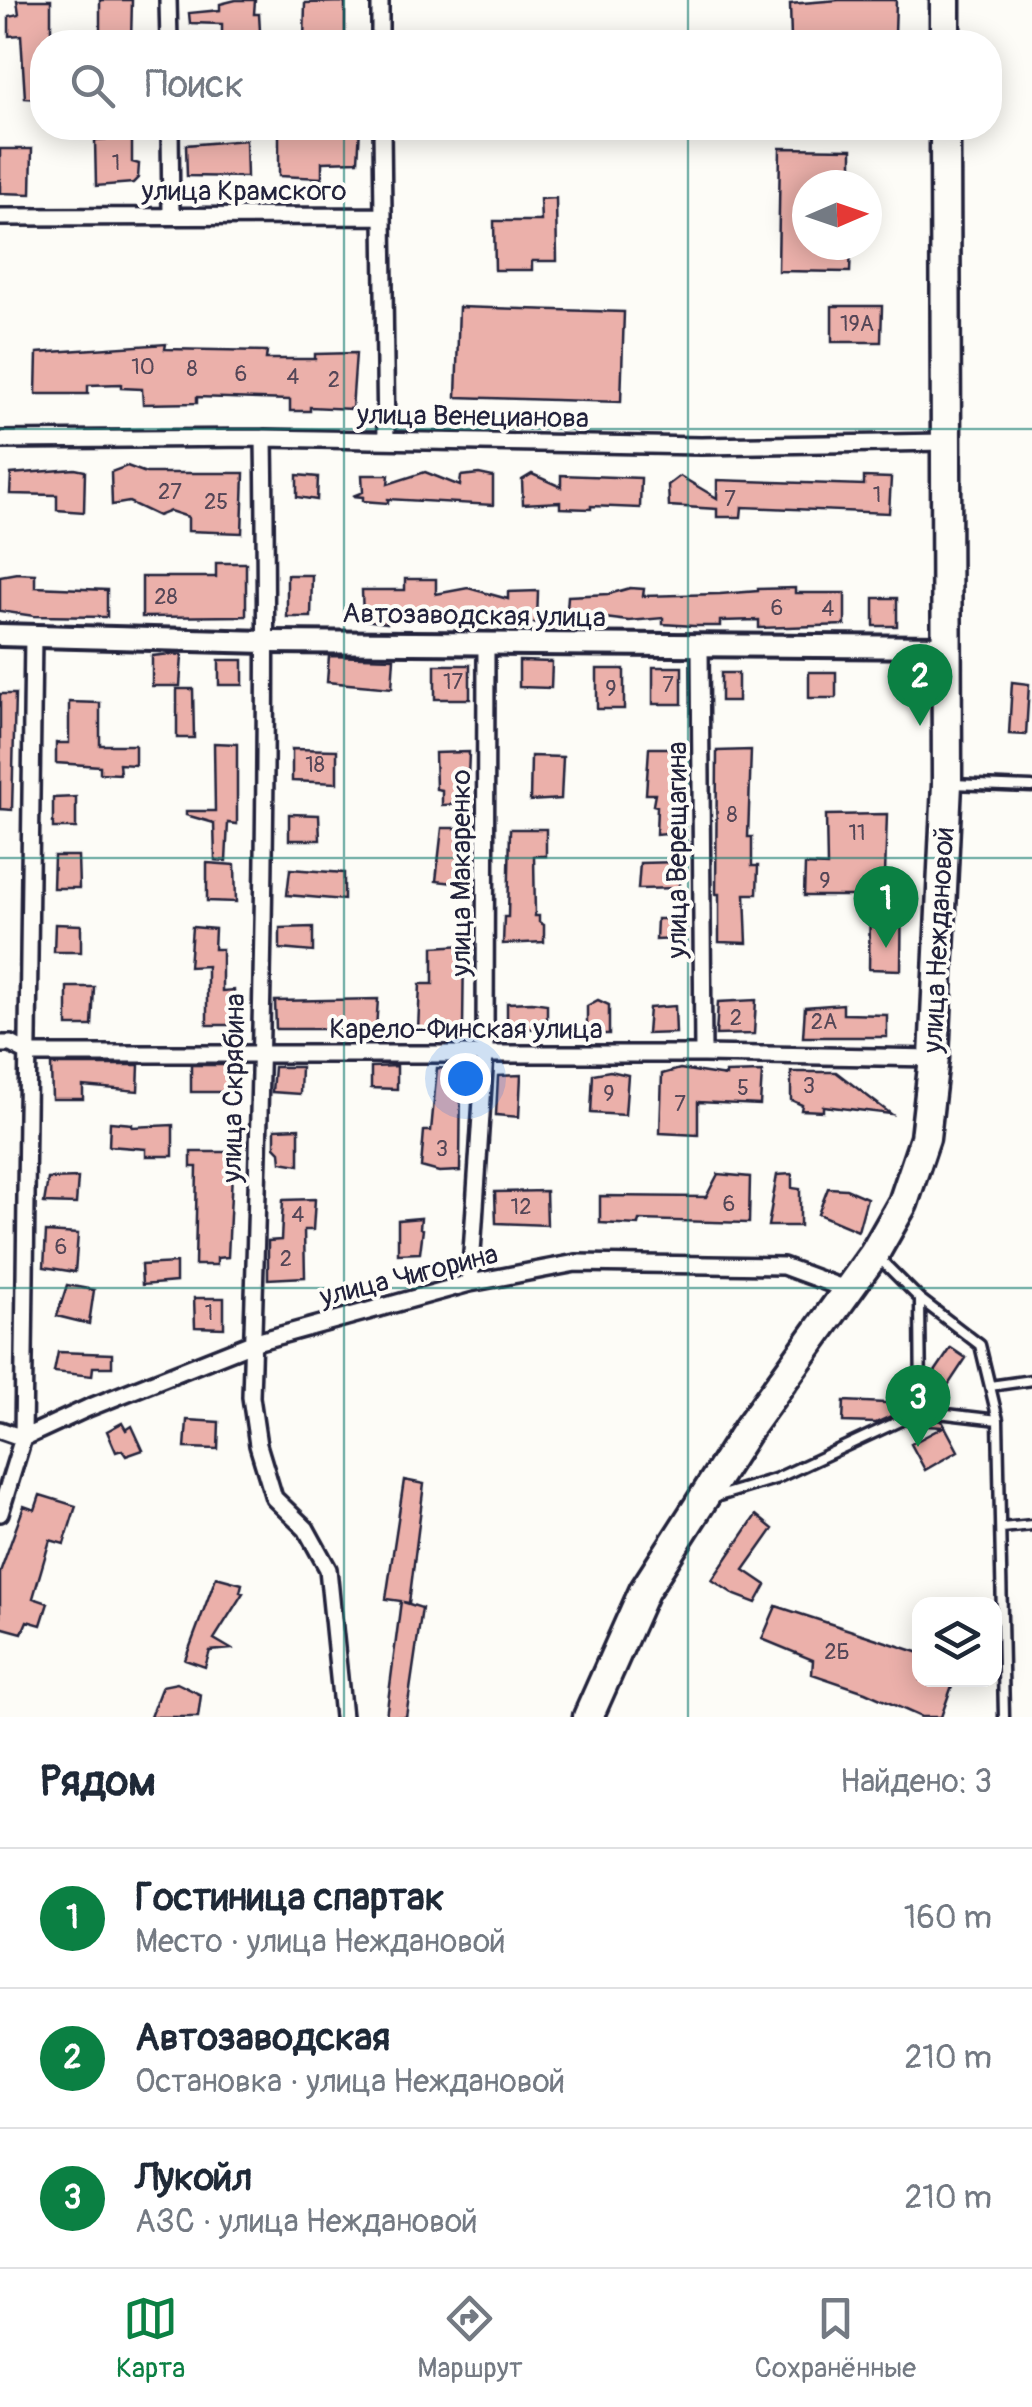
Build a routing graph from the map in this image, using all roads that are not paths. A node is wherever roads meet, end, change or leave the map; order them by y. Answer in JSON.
{"nodes":[{"id":1,"x":168,"y":0,"type":"edge"},
{"id":2,"x":380,"y":0,"type":"edge"},
{"id":3,"x":945,"y":0,"type":"edge"},
{"id":4,"x":169,"y":30,"type":"edge"},
{"id":5,"x":380,"y":30,"type":"edge"},
{"id":6,"x":945,"y":30,"type":"edge"},
{"id":7,"x":170,"y":140,"type":"edge"},
{"id":8,"x":382,"y":140,"type":"edge"},
{"id":9,"x":945,"y":140,"type":"edge"},
{"id":10,"x":0,"y":216,"type":"edge"},
{"id":11,"x":171,"y":216,"type":"junction"},
{"id":12,"x":383,"y":216,"type":"junction"},
{"id":13,"x":264,"y":438,"type":"junction"},
{"id":14,"x":0,"y":440,"type":"edge"},
{"id":15,"x":386,"y":440,"type":"junction"},
{"id":16,"x":945,"y":442,"type":"junction"},
{"id":17,"x":0,"y":634,"type":"edge"},
{"id":18,"x":33,"y":635,"type":"junction"},
{"id":19,"x":268,"y":642,"type":"junction"},
{"id":20,"x":486,"y":643,"type":"junction"},
{"id":21,"x":700,"y":646,"type":"junction"},
{"id":22,"x":947,"y":647,"type":"junction"},
{"id":23,"x":947,"y":784,"type":"junction"},
{"id":24,"x":1032,"y":787,"type":"edge"},
{"id":25,"x":0,"y":1044,"type":"edge"},
{"id":26,"x":30,"y":1054,"type":"junction"},
{"id":27,"x":262,"y":1054,"type":"junction"},
{"id":28,"x":486,"y":1054,"type":"junction"},
{"id":29,"x":703,"y":1054,"type":"junction"},
{"id":30,"x":934,"y":1058,"type":"junction"},
{"id":31,"x":874,"y":1254,"type":"junction"},
{"id":32,"x":470,"y":1283,"type":"junction"},
{"id":33,"x":848,"y":1290,"type":"junction"},
{"id":34,"x":920,"y":1299,"type":"junction"},
{"id":35,"x":252,"y":1343,"type":"junction"},
{"id":36,"x":1032,"y":1380,"type":"edge"},
{"id":37,"x":990,"y":1386,"type":"junction"},
{"id":38,"x":921,"y":1410,"type":"junction"},
{"id":39,"x":998,"y":1420,"type":"junction"},
{"id":40,"x":0,"y":1430,"type":"edge"},
{"id":41,"x":23,"y":1438,"type":"junction"},
{"id":42,"x":698,"y":1502,"type":"junction"},
{"id":43,"x":0,"y":1513,"type":"edge"},
{"id":44,"x":1032,"y":1526,"type":"edge"},
{"id":45,"x":1002,"y":1528,"type":"junction"},
{"id":46,"x":344,"y":1717,"type":"edge"},
{"id":47,"x":588,"y":1717,"type":"edge"},
{"id":48,"x":1004,"y":1717,"type":"edge"}],
"edges":[{"from":1,"to":4,"type":"street"},
{"from":2,"to":5,"type":"street"},
{"from":3,"to":6,"type":"highway"},
{"from":7,"to":11,"type":"street"},
{"from":8,"to":12,"type":"street"},
{"from":9,"to":16,"type":"highway","name":"улица Неждановой"},
{"from":10,"to":11,"type":"street","name":"улица Крамского"},
{"from":11,"to":12,"type":"street","name":"улица Крамского"},
{"from":12,"to":15,"type":"street","name":"улица Крамского"},
{"from":13,"to":14,"type":"street","name":"улица Венецианова"},
{"from":13,"to":15,"type":"street","name":"улица Венецианова"},
{"from":13,"to":19,"type":"street","name":"улица Скрябина"},
{"from":15,"to":16,"type":"street","name":"улица Венецианова"},
{"from":16,"to":22,"type":"highway","name":"улица Неждановой"},
{"from":17,"to":18,"type":"street","name":"Автозаводская улица"},
{"from":18,"to":19,"type":"street","name":"Автозаводская улица"},
{"from":18,"to":26,"type":"street"},
{"from":19,"to":20,"type":"street","name":"Автозаводская улица"},
{"from":19,"to":27,"type":"street","name":"улица Скрябина"},
{"from":20,"to":21,"type":"street","name":"Автозаводская улица"},
{"from":20,"to":28,"type":"street","name":"улица Макаренко"},
{"from":21,"to":22,"type":"street","name":"Автозаводская улица"},
{"from":21,"to":29,"type":"street","name":"улица Верещагина"},
{"from":22,"to":23,"type":"highway","name":"улица Неждановой"},
{"from":23,"to":24,"type":"lane"},
{"from":23,"to":30,"type":"highway","name":"улица Неждановой"},
{"from":25,"to":26,"type":"street","name":"Карело-Финская улица"},
{"from":26,"to":27,"type":"street","name":"Карело-Финская улица"},
{"from":26,"to":41,"type":"street"},
{"from":27,"to":28,"type":"street","name":"Карело-Финская улица"},
{"from":27,"to":35,"type":"street","name":"улица Скрябина"},
{"from":28,"to":29,"type":"street","name":"Карело-Финская улица"},
{"from":28,"to":32,"type":"street","name":"улица Макаренко"},
{"from":29,"to":30,"type":"street","name":"Карело-Финская улица"},
{"from":30,"to":31,"type":"highway","name":"улица Неждановой"},
{"from":31,"to":33,"type":"highway","name":"улица Неждановой"},
{"from":31,"to":34,"type":"lane"},
{"from":32,"to":33,"type":"street","name":"улица Чигорина"},
{"from":32,"to":35,"type":"street","name":"улица Чигорина"},
{"from":33,"to":42,"type":"highway","name":"улица Неждановой"},
{"from":34,"to":37,"type":"lane"},
{"from":34,"to":38,"type":"lane"},
{"from":35,"to":41,"type":"street","name":"улица Чигорина"},
{"from":35,"to":46,"type":"street","name":"улица Скрябина"},
{"from":36,"to":37,"type":"lane"},
{"from":37,"to":39,"type":"lane"},
{"from":38,"to":39,"type":"lane"},
{"from":38,"to":42,"type":"lane"},
{"from":39,"to":45,"type":"lane"},
{"from":40,"to":41,"type":"street"},
{"from":41,"to":43,"type":"street"},
{"from":42,"to":47,"type":"highway","name":"улица Неждановой"},
{"from":44,"to":45,"type":"lane"},
{"from":45,"to":48,"type":"lane"}]}
